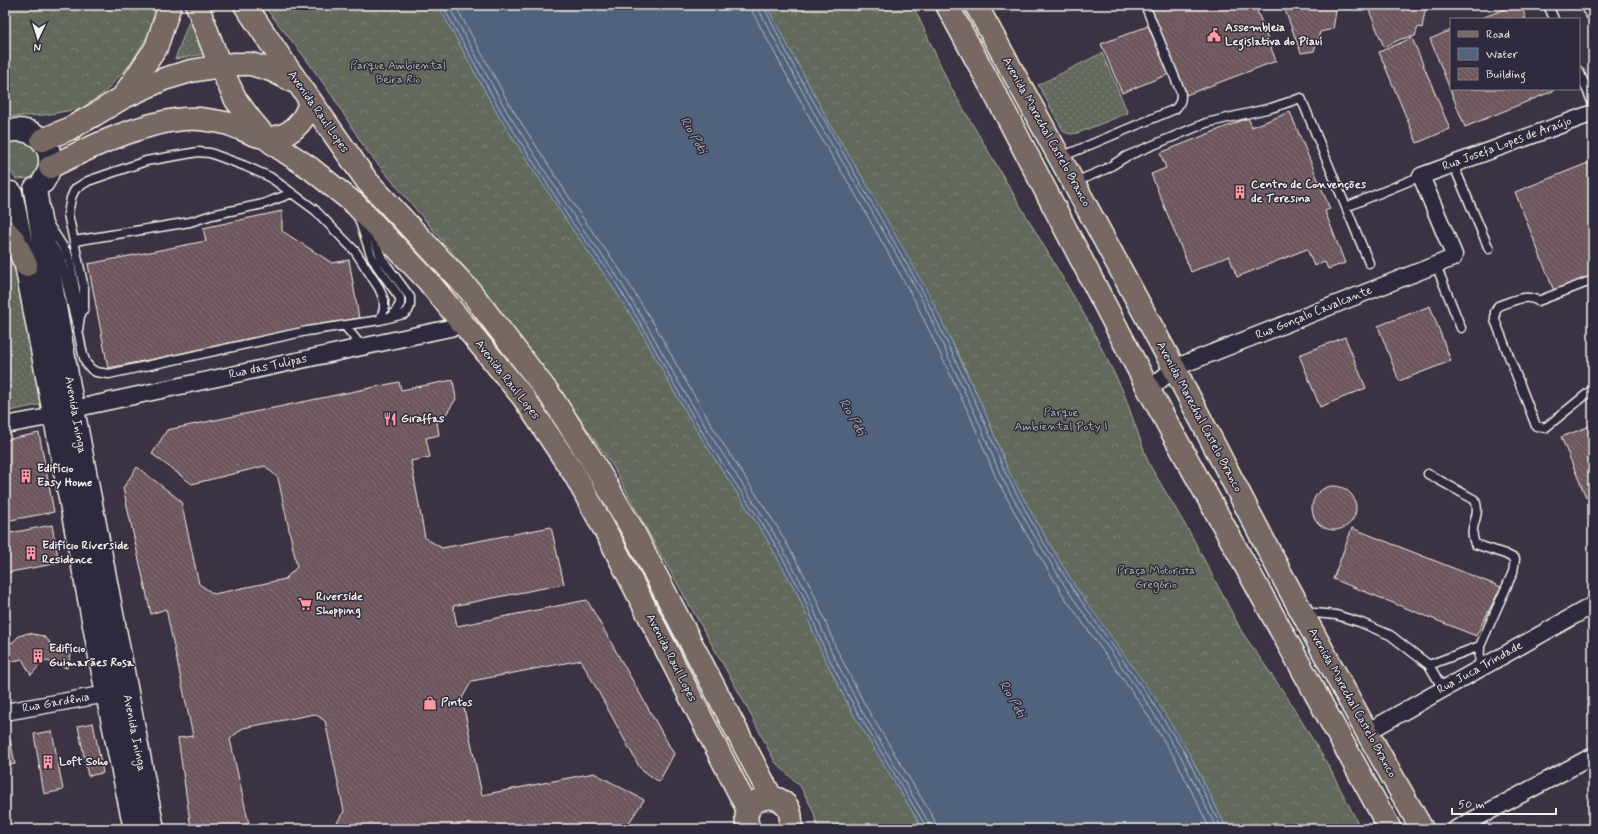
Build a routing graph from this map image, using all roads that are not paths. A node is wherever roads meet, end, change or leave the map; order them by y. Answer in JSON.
{"nodes":[{"id":1,"x":170,"y":5,"type":"edge"},
{"id":2,"x":197,"y":5,"type":"edge"},
{"id":3,"x":245,"y":5,"type":"edge"},
{"id":4,"x":947,"y":5,"type":"edge"},
{"id":5,"x":976,"y":5,"type":"edge"},
{"id":6,"x":1144,"y":5,"type":"edge"},
{"id":7,"x":1548,"y":5,"type":"edge"},
{"id":8,"x":1590,"y":5,"type":"edge"},
{"id":9,"x":1593,"y":12,"type":"edge"},
{"id":10,"x":1554,"y":18,"type":"edge"},
{"id":11,"x":989,"y":28,"type":"junction"},
{"id":12,"x":968,"y":42,"type":"junction"},
{"id":13,"x":1003,"y":54,"type":"junction"},
{"id":14,"x":220,"y":66,"type":"junction"},
{"id":15,"x":980,"y":66,"type":"junction"},
{"id":16,"x":1580,"y":73,"type":"edge"},
{"id":17,"x":304,"y":92,"type":"junction"},
{"id":18,"x":122,"y":98,"type":"junction"},
{"id":19,"x":1593,"y":104,"type":"edge"},
{"id":20,"x":1593,"y":113,"type":"edge"},
{"id":21,"x":5,"y":132,"type":"edge"},
{"id":22,"x":266,"y":138,"type":"junction"},
{"id":23,"x":42,"y":140,"type":"junction"},
{"id":24,"x":1060,"y":158,"type":"junction"},
{"id":25,"x":1453,"y":164,"type":"junction"},
{"id":26,"x":50,"y":167,"type":"junction"},
{"id":27,"x":1421,"y":176,"type":"junction"},
{"id":28,"x":1074,"y":183,"type":"junction"},
{"id":29,"x":8,"y":192,"type":"edge"},
{"id":30,"x":292,"y":193,"type":"junction"},
{"id":31,"x":1346,"y":207,"type":"junction"},
{"id":32,"x":38,"y":208,"type":"junction"},
{"id":33,"x":360,"y":210,"type":"junction"},
{"id":34,"x":5,"y":230,"type":"edge"},
{"id":35,"x":74,"y":241,"type":"junction"},
{"id":36,"x":1489,"y":249,"type":"dead end"},
{"id":37,"x":1369,"y":263,"type":"dead end"},
{"id":38,"x":26,"y":265,"type":"junction"},
{"id":39,"x":1436,"y":265,"type":"junction"},
{"id":40,"x":1593,"y":280,"type":"edge"},
{"id":41,"x":80,"y":316,"type":"junction"},
{"id":42,"x":392,"y":317,"type":"junction"},
{"id":43,"x":380,"y":320,"type":"junction"},
{"id":44,"x":464,"y":325,"type":"junction"},
{"id":45,"x":345,"y":326,"type":"junction"},
{"id":46,"x":1461,"y":328,"type":"dead end"},
{"id":47,"x":78,"y":330,"type":"junction"},
{"id":48,"x":362,"y":347,"type":"junction"},
{"id":49,"x":1174,"y":368,"type":"junction"},
{"id":50,"x":1593,"y":389,"type":"edge"},
{"id":51,"x":1149,"y":390,"type":"junction"},
{"id":52,"x":64,"y":413,"type":"junction"},
{"id":53,"x":5,"y":425,"type":"edge"},
{"id":54,"x":1428,"y":474,"type":"dead end"},
{"id":55,"x":1593,"y":605,"type":"edge"},
{"id":56,"x":1302,"y":612,"type":"junction"},
{"id":57,"x":1480,"y":646,"type":"junction"},
{"id":58,"x":1331,"y":665,"type":"junction"},
{"id":59,"x":1428,"y":665,"type":"junction"},
{"id":60,"x":1479,"y":669,"type":"junction"},
{"id":61,"x":1306,"y":676,"type":"junction"},
{"id":62,"x":1442,"y":689,"type":"junction"},
{"id":63,"x":107,"y":694,"type":"junction"},
{"id":64,"x":5,"y":712,"type":"edge"},
{"id":65,"x":1367,"y":732,"type":"junction"},
{"id":66,"x":1593,"y":756,"type":"edge"},
{"id":67,"x":771,"y":797,"type":"junction"},
{"id":68,"x":746,"y":823,"type":"edge"},
{"id":69,"x":135,"y":829,"type":"edge"},
{"id":70,"x":153,"y":829,"type":"edge"},
{"id":71,"x":790,"y":829,"type":"edge"},
{"id":72,"x":1390,"y":829,"type":"edge"},
{"id":73,"x":1422,"y":829,"type":"edge"},
{"id":74,"x":1456,"y":829,"type":"edge"}],
"edges":[{"from":1,"to":18,"type":"main road"},
{"from":2,"to":14,"type":"main road","name":"Avenida Raul Lopes"},
{"from":3,"to":17,"type":"main road","name":"Avenida Raul Lopes"},
{"from":4,"to":12,"type":"main road"},
{"from":5,"to":11,"type":"main road","name":"Avenida Marechal Castelo Branco"},
{"from":6,"to":24,"type":"lane"},
{"from":7,"to":10,"type":"lane"},
{"from":8,"to":9,"type":"street"},
{"from":11,"to":12,"type":"main road"},
{"from":11,"to":13,"type":"main road","name":"Avenida Marechal Castelo Branco"},
{"from":12,"to":15,"type":"main road"},
{"from":13,"to":15,"type":"main road"},
{"from":13,"to":24,"type":"main road","name":"Avenida Marechal Castelo Branco"},
{"from":14,"to":17,"type":"main road"},
{"from":14,"to":18,"type":"main road"},
{"from":14,"to":22,"type":"main road","name":"Avenida Raul Lopes"},
{"from":15,"to":51,"type":"main road"},
{"from":16,"to":19,"type":"lane"},
{"from":17,"to":22,"type":"main road"},
{"from":17,"to":67,"type":"main road","name":"Avenida Raul Lopes"},
{"from":18,"to":23,"type":"main road"},
{"from":20,"to":25,"type":"street","name":"Rua Josefa Lopes de Araújo"},
{"from":21,"to":23,"type":"main road"},
{"from":22,"to":26,"type":"main road"},
{"from":22,"to":33,"type":"main road","name":"Avenida Raul Lopes"},
{"from":23,"to":26,"type":"main road"},
{"from":24,"to":28,"type":"main road","name":"Avenida Marechal Castelo Branco"},
{"from":25,"to":27,"type":"street","name":"Rua Josefa Lopes de Araújo"},
{"from":25,"to":36,"type":"lane"},
{"from":26,"to":32,"type":"main road"},
{"from":27,"to":31,"type":"lane"},
{"from":27,"to":39,"type":"street","name":"Rua Gonçalo Cavalcante"},
{"from":28,"to":31,"type":"lane"},
{"from":28,"to":49,"type":"main road","name":"Avenida Marechal Castelo Branco"},
{"from":29,"to":32,"type":"main road"},
{"from":29,"to":38,"type":"main road","name":"Avenida Ininga"},
{"from":30,"to":35,"type":"lane"},
{"from":30,"to":35,"type":"lane"},
{"from":30,"to":43,"type":"lane"},
{"from":31,"to":37,"type":"lane"},
{"from":32,"to":41,"type":"lane"},
{"from":32,"to":47,"type":"lane"},
{"from":32,"to":52,"type":"main road","name":"Avenida Ininga"},
{"from":33,"to":42,"type":"lane"},
{"from":33,"to":42,"type":"lane"},
{"from":33,"to":44,"type":"main road","name":"Avenida Raul Lopes"},
{"from":34,"to":38,"type":"main road"},
{"from":35,"to":41,"type":"lane"},
{"from":38,"to":52,"type":"main road","name":"Avenida Ininga"},
{"from":39,"to":46,"type":"lane"},
{"from":39,"to":49,"type":"street","name":"Rua Gonçalo Cavalcante"},
{"from":40,"to":50,"type":"lane"},
{"from":41,"to":47,"type":"lane"},
{"from":42,"to":43,"type":"lane"},
{"from":43,"to":45,"type":"lane"},
{"from":44,"to":48,"type":"street","name":"Rua das Tulipas"},
{"from":44,"to":68,"type":"main road","name":"Avenida Raul Lopes"},
{"from":45,"to":47,"type":"lane"},
{"from":45,"to":48,"type":"lane"},
{"from":48,"to":52,"type":"street","name":"Rua das Tulipas"},
{"from":49,"to":51,"type":"street","name":"Rua Gonçalo Cavalcante"},
{"from":49,"to":56,"type":"main road","name":"Avenida Marechal Castelo Branco"},
{"from":51,"to":61,"type":"main road"},
{"from":52,"to":53,"type":"street","name":"Rua das Tulipas"},
{"from":52,"to":63,"type":"main road","name":"Avenida Ininga"},
{"from":52,"to":70,"type":"main road","name":"Avenida Ininga"},
{"from":54,"to":57,"type":"lane"},
{"from":55,"to":60,"type":"street","name":"Rua Juca Trindade"},
{"from":56,"to":58,"type":"main road","name":"Avenida Marechal Castelo Branco"},
{"from":56,"to":59,"type":"lane"},
{"from":57,"to":59,"type":"lane"},
{"from":57,"to":60,"type":"lane"},
{"from":58,"to":61,"type":"main road"},
{"from":58,"to":65,"type":"main road","name":"Avenida Marechal Castelo Branco"},
{"from":59,"to":62,"type":"lane"},
{"from":60,"to":62,"type":"street","name":"Rua Juca Trindade"},
{"from":61,"to":72,"type":"main road"},
{"from":62,"to":65,"type":"street","name":"Rua Juca Trindade"},
{"from":63,"to":64,"type":"street","name":"Rua Gardênia"},
{"from":63,"to":69,"type":"main road","name":"Avenida Ininga"},
{"from":65,"to":73,"type":"main road","name":"Avenida Marechal Castelo Branco"},
{"from":66,"to":74,"type":"street"},
{"from":67,"to":68,"type":"main road"},
{"from":67,"to":71,"type":"main road"}]}
